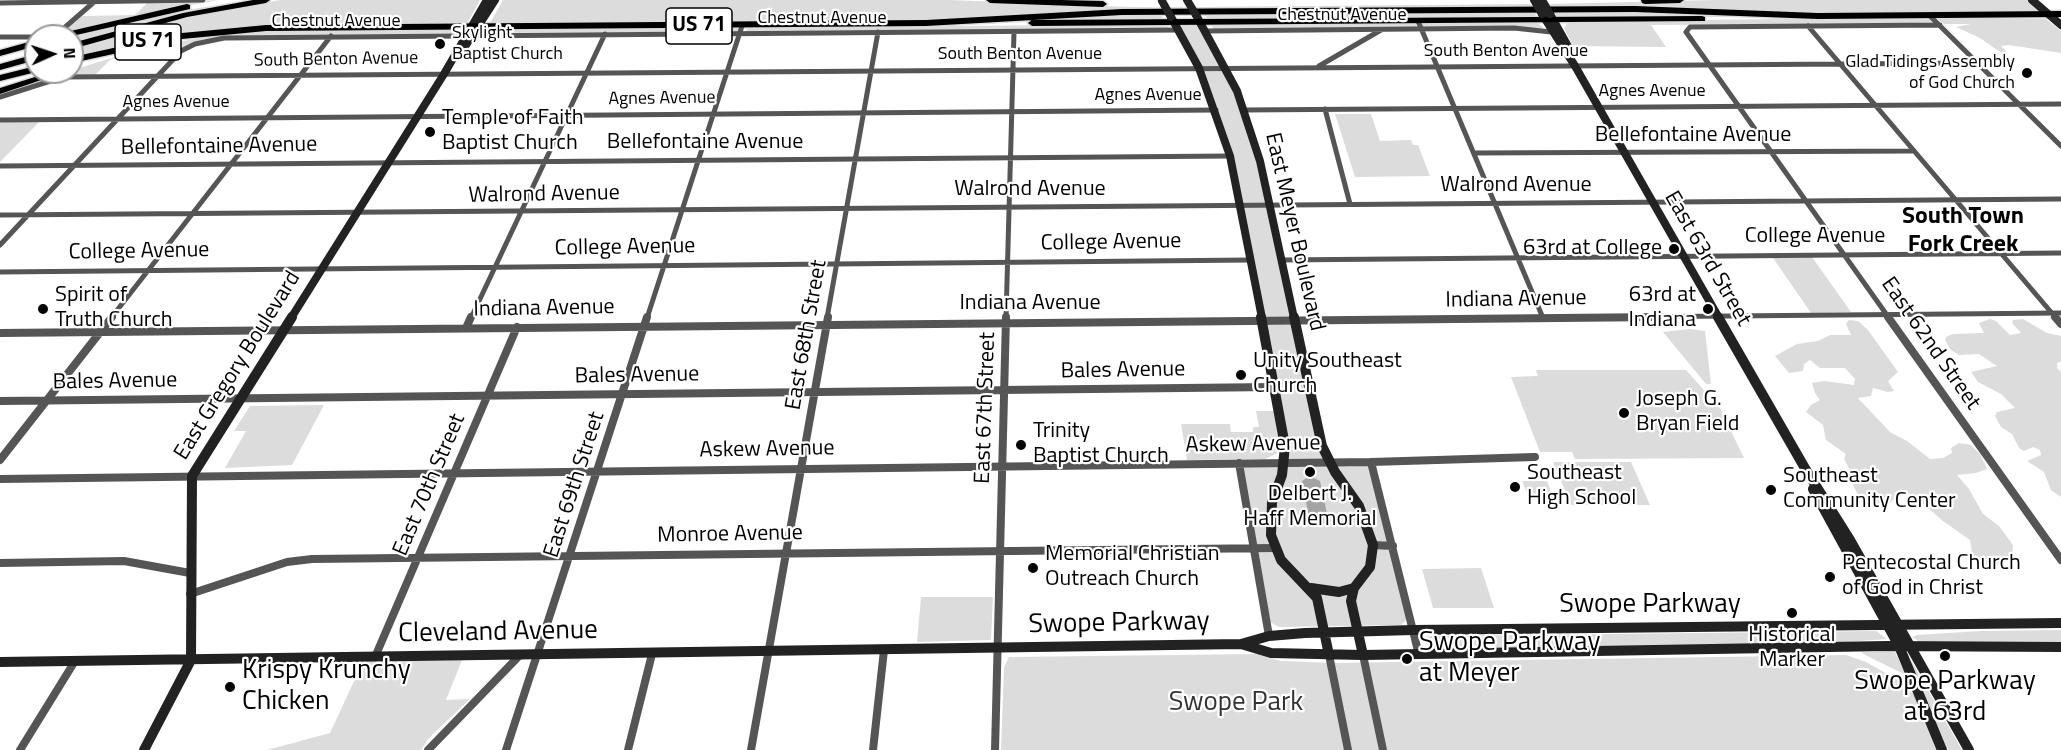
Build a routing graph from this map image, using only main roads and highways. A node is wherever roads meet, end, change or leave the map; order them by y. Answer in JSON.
{"nodes":[{"id":1,"x":233,"y":0,"type":"edge"},
{"id":2,"x":266,"y":0,"type":"edge"},
{"id":3,"x":487,"y":0,"type":"edge"},
{"id":4,"x":495,"y":0,"type":"edge"},
{"id":5,"x":990,"y":0,"type":"edge"},
{"id":6,"x":1187,"y":0,"type":"edge"},
{"id":7,"x":1534,"y":0,"type":"edge"},
{"id":8,"x":1542,"y":0,"type":"edge"},
{"id":9,"x":1680,"y":0,"type":"edge"},
{"id":10,"x":2032,"y":0,"type":"edge"},
{"id":11,"x":1162,"y":1,"type":"edge"},
{"id":12,"x":2049,"y":15,"type":"junction"},
{"id":13,"x":2061,"y":15,"type":"edge"},
{"id":14,"x":1547,"y":16,"type":"junction"},
{"id":15,"x":1818,"y":16,"type":"junction"},
{"id":16,"x":1197,"y":18,"type":"junction"},
{"id":17,"x":1572,"y":19,"type":"junction"},
{"id":18,"x":926,"y":23,"type":"junction"},
{"id":19,"x":1174,"y":23,"type":"junction"},
{"id":20,"x":2061,"y":25,"type":"edge"},
{"id":21,"x":84,"y":31,"type":"edge"},
{"id":22,"x":224,"y":31,"type":"junction"},
{"id":23,"x":473,"y":31,"type":"junction"},
{"id":24,"x":1556,"y":33,"type":"junction"},
{"id":25,"x":84,"y":43,"type":"edge"},
{"id":26,"x":24,"y":46,"type":"edge"},
{"id":27,"x":0,"y":53,"type":"edge"},
{"id":28,"x":84,"y":57,"type":"edge"},
{"id":29,"x":24,"y":60,"type":"edge"},
{"id":30,"x":84,"y":65,"type":"edge"},
{"id":31,"x":0,"y":67,"type":"edge"},
{"id":32,"x":24,"y":72,"type":"edge"},
{"id":33,"x":0,"y":78,"type":"edge"},
{"id":34,"x":25,"y":84,"type":"edge"},
{"id":35,"x":0,"y":91,"type":"edge"},
{"id":36,"x":1311,"y":588,"type":"junction"},
{"id":37,"x":1354,"y":588,"type":"junction"},
{"id":38,"x":2061,"y":624,"type":"edge"},
{"id":39,"x":1894,"y":626,"type":"junction"},
{"id":40,"x":1324,"y":633,"type":"junction"},
{"id":41,"x":1358,"y":633,"type":"junction"},
{"id":42,"x":1241,"y":644,"type":"junction"},
{"id":43,"x":1905,"y":646,"type":"junction"},
{"id":44,"x":2061,"y":647,"type":"edge"},
{"id":45,"x":997,"y":649,"type":"joint"},
{"id":46,"x":1329,"y":655,"type":"junction"},
{"id":47,"x":1363,"y":655,"type":"junction"},
{"id":48,"x":191,"y":660,"type":"junction"},
{"id":49,"x":0,"y":662,"type":"edge"},
{"id":50,"x":144,"y":750,"type":"edge"},
{"id":51,"x":1942,"y":750,"type":"edge"},
{"id":52,"x":1969,"y":750,"type":"edge"}],
"edges":[{"from":1,"to":21,"type":"highway"},
{"from":2,"to":25,"type":"highway","number":"US 71"},
{"from":3,"to":23,"type":"main road","name":"East Gregory Boulevard"},
{"from":4,"to":23,"type":"main road","name":"East Gregory Boulevard"},
{"from":5,"to":9,"type":"highway"},
{"from":6,"to":16,"type":"main road","name":"East Meyer Boulevard","bridge":true},
{"from":7,"to":14,"type":"main road","name":"East 63rd Street","bridge":true},
{"from":8,"to":14,"type":"main road","name":"East 63rd Street","bridge":true},
{"from":10,"to":12,"type":"main road"},
{"from":11,"to":19,"type":"main road","name":"East Meyer Boulevard","bridge":true},
{"from":12,"to":13,"type":"highway","number":"US 71"},
{"from":12,"to":15,"type":"highway","number":"US 71"},
{"from":12,"to":20,"type":"main road"},
{"from":14,"to":16,"type":"highway"},
{"from":14,"to":17,"type":"highway"},
{"from":14,"to":24,"type":"main road","name":"East 63rd Street"},
{"from":15,"to":17,"type":"highway"},
{"from":15,"to":18,"type":"highway","number":"US 71"},
{"from":16,"to":19,"type":"highway"},
{"from":16,"to":37,"type":"main road","name":"East Meyer Boulevard"},
{"from":17,"to":24,"type":"highway"},
{"from":18,"to":19,"type":"highway"},
{"from":18,"to":23,"type":"highway","number":"US 71"},
{"from":19,"to":36,"type":"main road","name":"East Meyer Boulevard"},
{"from":22,"to":23,"type":"highway","number":"US 71"},
{"from":22,"to":28,"type":"highway","number":"US 71"},
{"from":22,"to":30,"type":"highway"},
{"from":23,"to":48,"type":"main road","name":"East Gregory Boulevard"},
{"from":24,"to":39,"type":"main road","name":"East 63rd Street"},
{"from":26,"to":27,"type":"highway"},
{"from":29,"to":31,"type":"highway"},
{"from":32,"to":33,"type":"highway"},
{"from":34,"to":35,"type":"highway"},
{"from":36,"to":37,"type":"main road"},
{"from":36,"to":40,"type":"main road"},
{"from":37,"to":41,"type":"main road"},
{"from":38,"to":39,"type":"main road","name":"Swope Parkway"},
{"from":39,"to":41,"type":"main road","name":"Swope Parkway"},
{"from":39,"to":43,"type":"main road","name":"East 63rd Street"},
{"from":40,"to":41,"type":"main road","name":"Swope Parkway"},
{"from":40,"to":42,"type":"main road","name":"Swope Parkway"},
{"from":40,"to":46,"type":"main road"},
{"from":41,"to":47,"type":"main road"},
{"from":42,"to":45,"type":"main road","name":"Swope Parkway"},
{"from":42,"to":46,"type":"main road","name":"Swope Parkway"},
{"from":43,"to":44,"type":"main road","name":"Swope Parkway"},
{"from":43,"to":47,"type":"main road","name":"Swope Parkway"},
{"from":43,"to":51,"type":"main road","name":"East 63rd Street"},
{"from":43,"to":52,"type":"main road","name":"East 63rd Street"},
{"from":45,"to":48,"type":"main road","name":"Cleveland Avenue"},
{"from":46,"to":47,"type":"main road","name":"Swope Parkway"},
{"from":48,"to":49,"type":"main road","name":"Cleveland Avenue"},
{"from":48,"to":50,"type":"main road","name":"East Gregory Boulevard"}]}
